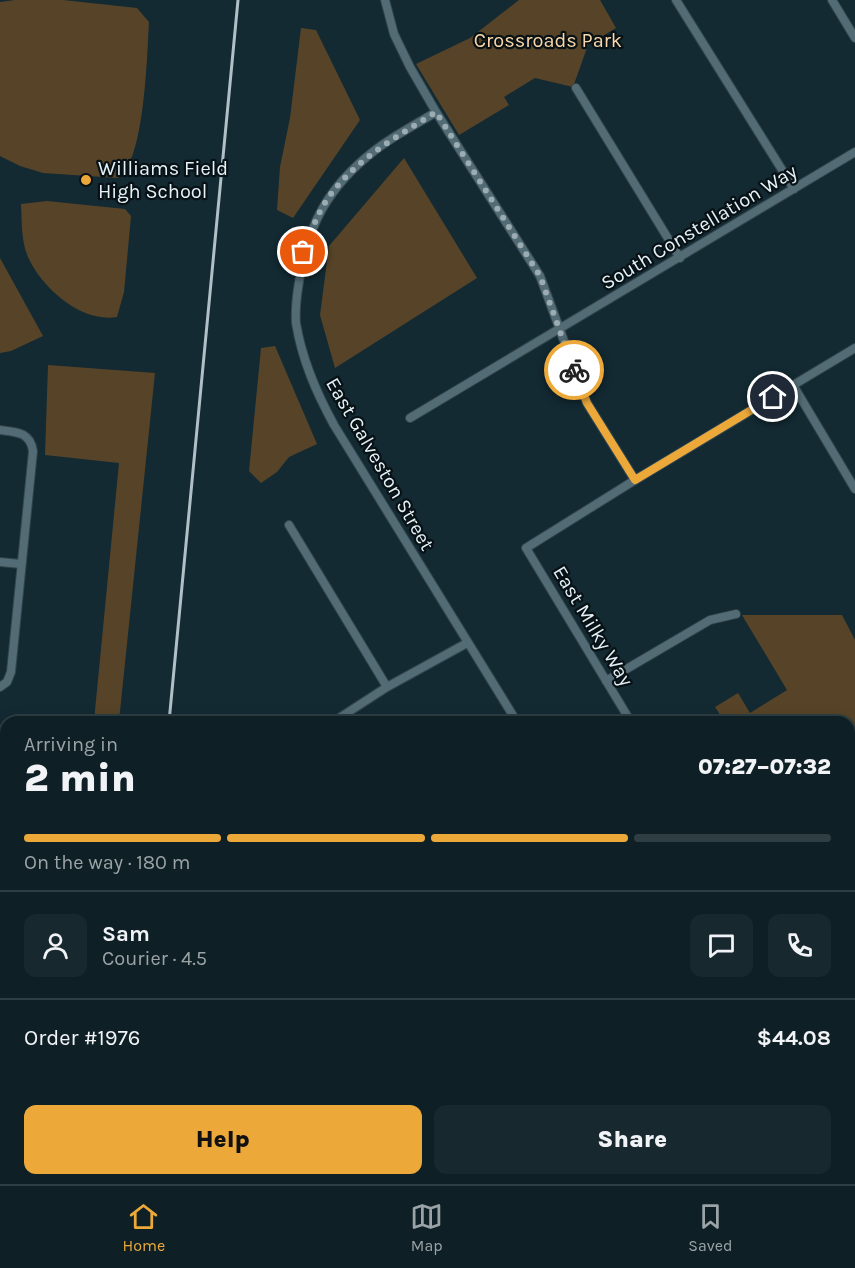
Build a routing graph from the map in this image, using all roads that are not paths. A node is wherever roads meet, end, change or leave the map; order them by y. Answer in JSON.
{"nodes":[{"id":1,"x":385,"y":0,"type":"edge"},
{"id":2,"x":676,"y":0,"type":"edge"},
{"id":3,"x":832,"y":0,"type":"edge"},
{"id":4,"x":855,"y":38,"type":"edge"},
{"id":5,"x":576,"y":88,"type":"dead end"},
{"id":6,"x":436,"y":112,"type":"junction"},
{"id":7,"x":855,"y":152,"type":"edge"},
{"id":8,"x":794,"y":189,"type":"junction"},
{"id":9,"x":680,"y":258,"type":"junction"},
{"id":10,"x":559,"y":330,"type":"junction"},
{"id":11,"x":855,"y":348,"type":"edge"},
{"id":12,"x":793,"y":385,"type":"junction"},
{"id":13,"x":410,"y":418,"type":"dead end"},
{"id":14,"x":0,"y":430,"type":"edge"},
{"id":15,"x":635,"y":480,"type":"junction"},
{"id":16,"x":855,"y":489,"type":"edge"},
{"id":17,"x":289,"y":525,"type":"dead end"},
{"id":18,"x":0,"y":562,"type":"edge"},
{"id":19,"x":21,"y":564,"type":"junction"},
{"id":20,"x":736,"y":614,"type":"dead end"},
{"id":21,"x":467,"y":643,"type":"junction"},
{"id":22,"x":606,"y":681,"type":"junction"},
{"id":23,"x":3,"y":686,"type":"edge"},
{"id":24,"x":387,"y":687,"type":"junction"},
{"id":25,"x":342,"y":716,"type":"edge"},
{"id":26,"x":513,"y":716,"type":"edge"},
{"id":27,"x":627,"y":716,"type":"edge"}],
"edges":[{"from":1,"to":6,"type":"street"},
{"from":2,"to":8,"type":"street"},
{"from":3,"to":4,"type":"street"},
{"from":5,"to":9,"type":"street"},
{"from":6,"to":10,"type":"street"},
{"from":6,"to":21,"type":"street","name":"East Galveston Street"},
{"from":7,"to":8,"type":"street","name":"South Constellation Way"},
{"from":8,"to":9,"type":"street","name":"South Constellation Way"},
{"from":9,"to":10,"type":"street","name":"South Constellation Way"},
{"from":10,"to":13,"type":"street","name":"South Constellation Way"},
{"from":10,"to":15,"type":"street"},
{"from":11,"to":12,"type":"street"},
{"from":12,"to":15,"type":"street"},
{"from":12,"to":16,"type":"street"},
{"from":14,"to":19,"type":"street"},
{"from":15,"to":22,"type":"street","name":"East Milky Way"},
{"from":17,"to":24,"type":"street"},
{"from":18,"to":19,"type":"street"},
{"from":19,"to":23,"type":"street"},
{"from":20,"to":22,"type":"street"},
{"from":21,"to":24,"type":"street"},
{"from":21,"to":26,"type":"street","name":"East Galveston Street"},
{"from":22,"to":27,"type":"street","name":"East Milky Way"},
{"from":24,"to":25,"type":"street"}]}
